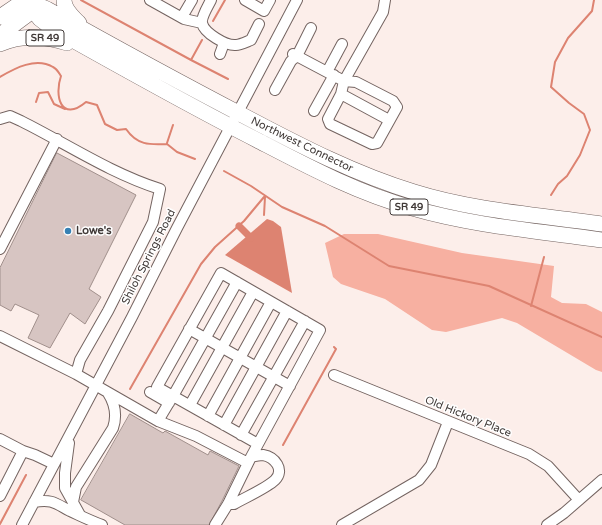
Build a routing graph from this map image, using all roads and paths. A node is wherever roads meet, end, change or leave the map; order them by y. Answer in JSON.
{"nodes":[{"id":1,"x":64,"y":0,"type":"edge"},
{"id":2,"x":150,"y":0,"type":"edge"},
{"id":3,"x":192,"y":0,"type":"edge"},
{"id":4,"x":211,"y":0,"type":"edge"},
{"id":5,"x":270,"y":0,"type":"edge"},
{"id":6,"x":297,"y":0,"type":"edge"},
{"id":7,"x":385,"y":0,"type":"edge"},
{"id":8,"x":252,"y":2,"type":"edge"},
{"id":9,"x":32,"y":6,"type":"edge"},
{"id":10,"x":0,"y":17,"type":"edge"},
{"id":11,"x":182,"y":18,"type":"junction"},
{"id":12,"x":202,"y":24,"type":"junction"},
{"id":13,"x":259,"y":24,"type":"dead end"},
{"id":14,"x":311,"y":28,"type":"dead end"},
{"id":15,"x":92,"y":34,"type":"junction"},
{"id":16,"x":0,"y":35,"type":"edge"},
{"id":17,"x":224,"y":43,"type":"junction"},
{"id":18,"x":0,"y":44,"type":"edge"},
{"id":19,"x":342,"y":44,"type":"dead end"},
{"id":20,"x":89,"y":50,"type":"junction"},
{"id":21,"x":220,"y":54,"type":"dead end"},
{"id":22,"x":295,"y":55,"type":"junction"},
{"id":23,"x":330,"y":73,"type":"junction"},
{"id":24,"x":344,"y":81,"type":"junction"},
{"id":25,"x":275,"y":90,"type":"dead end"},
{"id":26,"x":341,"y":94,"type":"junction"},
{"id":27,"x":314,"y":111,"type":"dead end"},
{"id":28,"x":237,"y":112,"type":"junction"},
{"id":29,"x":0,"y":119,"type":"edge"},
{"id":30,"x":389,"y":120,"type":"junction"},
{"id":31,"x":230,"y":126,"type":"junction"},
{"id":32,"x":57,"y":139,"type":"junction"},
{"id":33,"x":602,"y":224,"type":"edge"},
{"id":34,"x":602,"y":240,"type":"edge"},
{"id":35,"x":0,"y":249,"type":"edge"},
{"id":36,"x":237,"y":282,"type":"junction"},
{"id":37,"x":253,"y":292,"type":"junction"},
{"id":38,"x":271,"y":302,"type":"junction"},
{"id":39,"x":287,"y":311,"type":"junction"},
{"id":40,"x":305,"y":321,"type":"junction"},
{"id":41,"x":189,"y":330,"type":"junction"},
{"id":42,"x":0,"y":336,"type":"edge"},
{"id":43,"x":206,"y":339,"type":"junction"},
{"id":44,"x":222,"y":348,"type":"junction"},
{"id":45,"x":240,"y":358,"type":"junction"},
{"id":46,"x":256,"y":367,"type":"junction"},
{"id":47,"x":76,"y":374,"type":"junction"},
{"id":48,"x":334,"y":375,"type":"dead end"},
{"id":49,"x":274,"y":377,"type":"junction"},
{"id":50,"x":96,"y":386,"type":"junction"},
{"id":51,"x":290,"y":386,"type":"junction"},
{"id":52,"x":150,"y":392,"type":"dead end"},
{"id":53,"x":108,"y":393,"type":"junction"},
{"id":54,"x":171,"y":400,"type":"junction"},
{"id":55,"x":190,"y":405,"type":"junction"},
{"id":56,"x":208,"y":416,"type":"junction"},
{"id":57,"x":158,"y":421,"type":"junction"},
{"id":58,"x":448,"y":422,"type":"junction"},
{"id":59,"x":224,"y":425,"type":"junction"},
{"id":60,"x":70,"y":434,"type":"junction"},
{"id":61,"x":241,"y":435,"type":"junction"},
{"id":62,"x":1,"y":443,"type":"edge"},
{"id":63,"x":258,"y":444,"type":"junction"},
{"id":64,"x":23,"y":451,"type":"junction"},
{"id":65,"x":250,"y":460,"type":"junction"},
{"id":66,"x":54,"y":464,"type":"junction"},
{"id":67,"x":602,"y":480,"type":"edge"},
{"id":68,"x":0,"y":496,"type":"edge"},
{"id":69,"x":579,"y":500,"type":"junction"},
{"id":70,"x":34,"y":502,"type":"junction"},
{"id":71,"x":73,"y":502,"type":"junction"},
{"id":72,"x":228,"y":504,"type":"junction"},
{"id":73,"x":80,"y":515,"type":"junction"},
{"id":74,"x":22,"y":525,"type":"edge"},
{"id":75,"x":102,"y":525,"type":"edge"},
{"id":76,"x":215,"y":525,"type":"edge"},
{"id":77,"x":342,"y":525,"type":"edge"},
{"id":78,"x":547,"y":525,"type":"edge"}],
"edges":[{"from":1,"to":15,"type":"highway"},
{"from":2,"to":11,"type":"street"},
{"from":3,"to":11,"type":"street"},
{"from":4,"to":12,"type":"street"},
{"from":5,"to":8,"type":"street"},
{"from":6,"to":28,"type":"street","name":"Shiloh Springs Road"},
{"from":7,"to":24,"type":"street"},
{"from":9,"to":10,"type":"highway"},
{"from":9,"to":15,"type":"highway","name":"Northwest Connector","number":"SR 49"},
{"from":9,"to":16,"type":"highway"},
{"from":9,"to":20,"type":"highway"},
{"from":11,"to":12,"type":"street"},
{"from":12,"to":17,"type":"street"},
{"from":13,"to":17,"type":"street"},
{"from":14,"to":22,"type":"street"},
{"from":15,"to":28,"type":"highway","name":"Northwest Connector","number":"SR 49"},
{"from":17,"to":21,"type":"street"},
{"from":18,"to":20,"type":"highway","number":"SR 49"},
{"from":19,"to":23,"type":"street"},
{"from":20,"to":31,"type":"highway","name":"Northwest Connector","number":"SR 49"},
{"from":22,"to":23,"type":"street"},
{"from":22,"to":25,"type":"street"},
{"from":23,"to":24,"type":"street"},
{"from":23,"to":27,"type":"street"},
{"from":24,"to":26,"type":"street"},
{"from":24,"to":30,"type":"street"},
{"from":26,"to":30,"type":"street"},
{"from":26,"to":30,"type":"street"},
{"from":28,"to":31,"type":"street","name":"Shiloh Springs Road"},
{"from":28,"to":33,"type":"highway","name":"Northwest Connector","number":"SR 49"},
{"from":29,"to":32,"type":"street"},
{"from":31,"to":34,"type":"highway","name":"Northwest Connector","number":"SR 49"},
{"from":31,"to":50,"type":"street","name":"Shiloh Springs Road"},
{"from":32,"to":35,"type":"street"},
{"from":32,"to":47,"type":"street"},
{"from":36,"to":37,"type":"street"},
{"from":36,"to":41,"type":"street"},
{"from":36,"to":43,"type":"street"},
{"from":37,"to":38,"type":"street"},
{"from":37,"to":44,"type":"street"},
{"from":38,"to":39,"type":"street"},
{"from":38,"to":45,"type":"street"},
{"from":39,"to":40,"type":"street"},
{"from":39,"to":46,"type":"street"},
{"from":40,"to":49,"type":"street"},
{"from":40,"to":51,"type":"street"},
{"from":41,"to":43,"type":"street"},
{"from":41,"to":54,"type":"street"},
{"from":42,"to":47,"type":"street"},
{"from":43,"to":44,"type":"street"},
{"from":43,"to":54,"type":"street"},
{"from":44,"to":45,"type":"street"},
{"from":44,"to":55,"type":"street"},
{"from":45,"to":46,"type":"street"},
{"from":45,"to":56,"type":"street"},
{"from":46,"to":49,"type":"street"},
{"from":46,"to":59,"type":"street"},
{"from":47,"to":50,"type":"street"},
{"from":48,"to":58,"type":"street","name":"Old Hickory Place"},
{"from":49,"to":51,"type":"street"},
{"from":49,"to":61,"type":"street"},
{"from":50,"to":53,"type":"street"},
{"from":50,"to":60,"type":"street","name":"Shiloh Springs Road"},
{"from":51,"to":63,"type":"street"},
{"from":52,"to":54,"type":"street"},
{"from":53,"to":57,"type":"street"},
{"from":53,"to":71,"type":"street"},
{"from":54,"to":55,"type":"street"},
{"from":54,"to":57,"type":"street"},
{"from":55,"to":56,"type":"street"},
{"from":56,"to":59,"type":"street"},
{"from":57,"to":65,"type":"street"},
{"from":58,"to":69,"type":"street","name":"Old Hickory Place"},
{"from":58,"to":77,"type":"street"},
{"from":59,"to":61,"type":"street"},
{"from":60,"to":66,"type":"street","name":"Shiloh Springs Road"},
{"from":60,"to":71,"type":"street"},
{"from":61,"to":63,"type":"street"},
{"from":62,"to":64,"type":"street"},
{"from":63,"to":65,"type":"street"},
{"from":64,"to":66,"type":"street"},
{"from":64,"to":68,"type":"street"},
{"from":65,"to":72,"type":"street"},
{"from":65,"to":72,"type":"street"},
{"from":66,"to":70,"type":"street","name":"Shiloh Springs Road"},
{"from":67,"to":69,"type":"street"},
{"from":69,"to":78,"type":"street"},
{"from":70,"to":73,"type":"street"},
{"from":70,"to":74,"type":"street","name":"Shiloh Springs Road"},
{"from":71,"to":73,"type":"street"},
{"from":72,"to":76,"type":"street"},
{"from":73,"to":75,"type":"street"}]}
